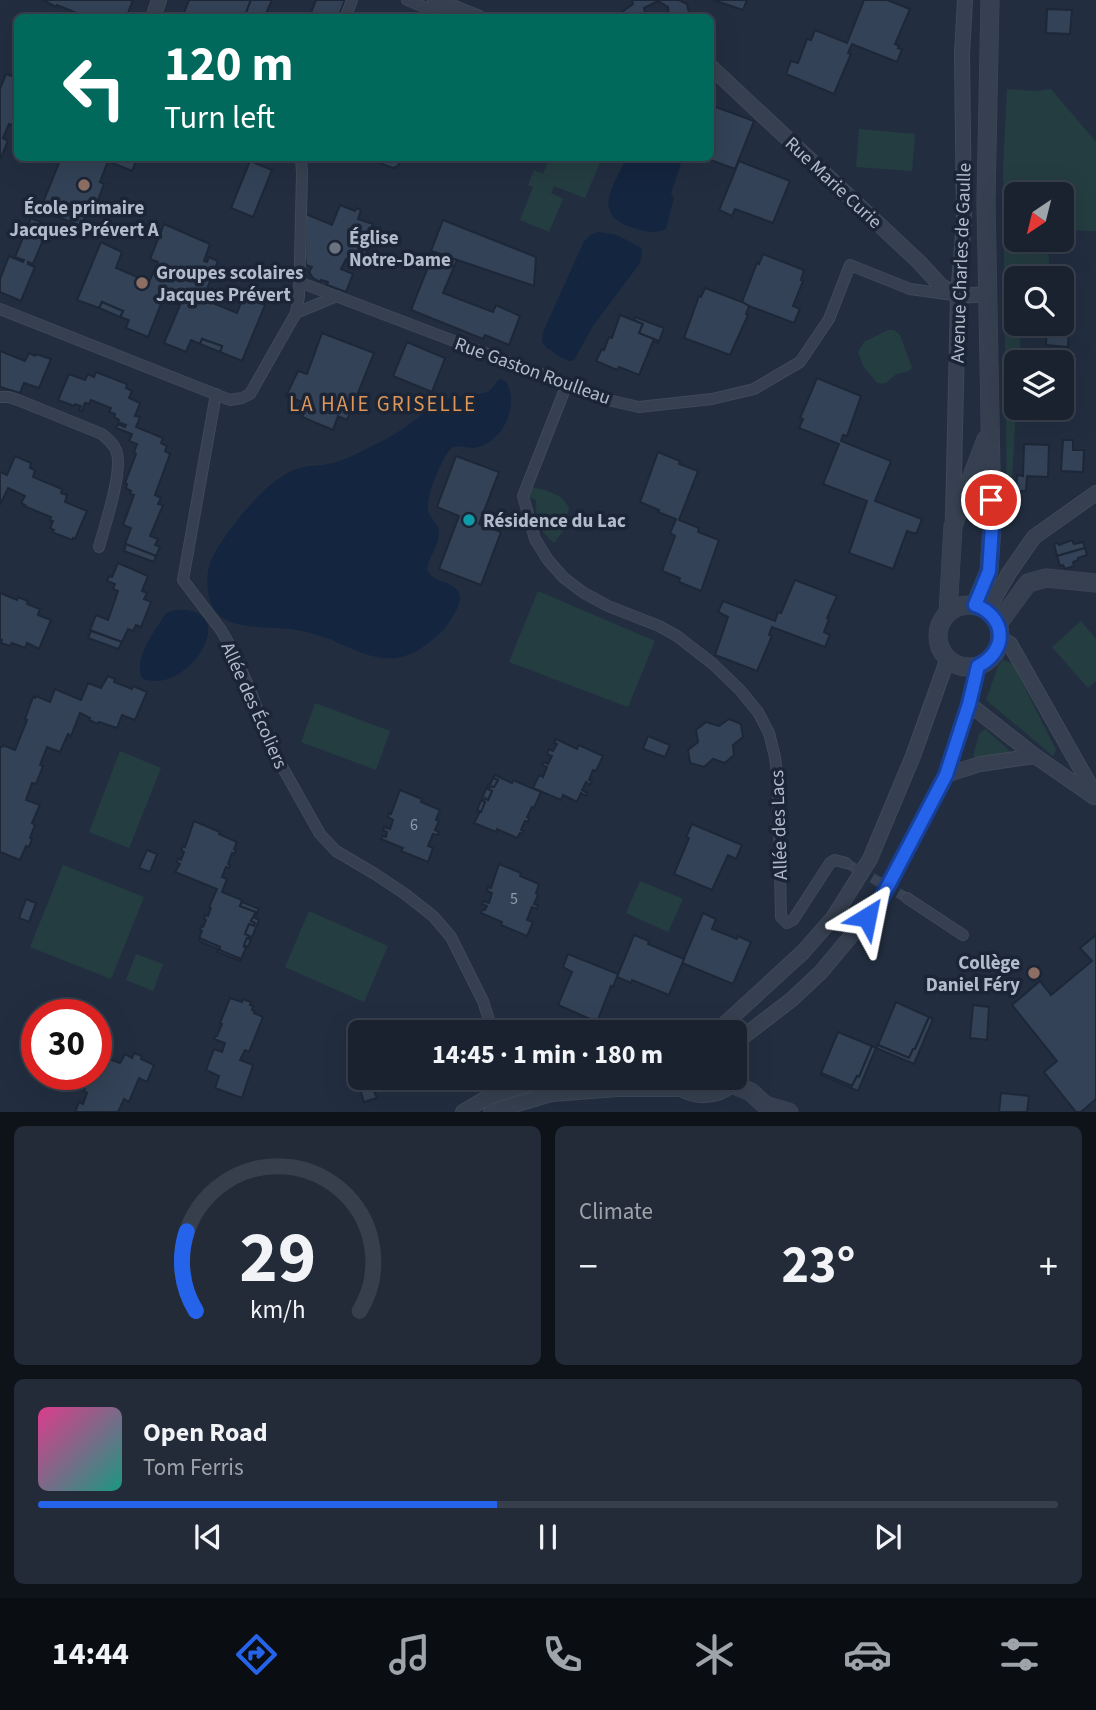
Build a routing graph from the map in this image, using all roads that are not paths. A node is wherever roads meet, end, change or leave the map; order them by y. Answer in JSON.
{"nodes":[{"id":1,"x":407,"y":0,"type":"edge"},
{"id":2,"x":435,"y":0,"type":"edge"},
{"id":3,"x":965,"y":0,"type":"edge"},
{"id":4,"x":990,"y":0,"type":"edge"},
{"id":5,"x":441,"y":14,"type":"edge"},
{"id":6,"x":469,"y":14,"type":"edge"},
{"id":7,"x":714,"y":70,"type":"edge"},
{"id":8,"x":301,"y":161,"type":"edge"},
{"id":9,"x":299,"y":282,"type":"junction"},
{"id":10,"x":988,"y":294,"type":"junction"},
{"id":11,"x":337,"y":296,"type":"junction"},
{"id":12,"x":958,"y":296,"type":"junction"},
{"id":13,"x":0,"y":309,"type":"edge"},
{"id":14,"x":296,"y":313,"type":"junction"},
{"id":15,"x":567,"y":384,"type":"junction"},
{"id":16,"x":216,"y":394,"type":"junction"},
{"id":17,"x":0,"y":397,"type":"edge"},
{"id":18,"x":990,"y":426,"type":"junction"},
{"id":19,"x":1096,"y":493,"type":"edge"},
{"id":20,"x":953,"y":526,"type":"junction"},
{"id":21,"x":99,"y":547,"type":"dead end"},
{"id":22,"x":1096,"y":583,"type":"edge"},
{"id":23,"x":948,"y":614,"type":"junction"},
{"id":24,"x":990,"y":620,"type":"junction"},
{"id":25,"x":948,"y":658,"type":"junction"},
{"id":26,"x":978,"y":666,"type":"junction"},
{"id":27,"x":969,"y":704,"type":"junction"},
{"id":28,"x":1035,"y":756,"type":"junction"},
{"id":29,"x":946,"y":775,"type":"junction"},
{"id":30,"x":1096,"y":797,"type":"edge"},
{"id":31,"x":846,"y":863,"type":"dead end"},
{"id":32,"x":907,"y":898,"type":"tunnel mouth"},
{"id":33,"x":963,"y":935,"type":"dead end"},
{"id":34,"x":489,"y":1020,"type":"edge"},
{"id":35,"x":731,"y":1020,"type":"edge"},
{"id":36,"x":747,"y":1035,"type":"edge"},
{"id":37,"x":510,"y":1090,"type":"edge"},
{"id":38,"x":596,"y":1090,"type":"edge"},
{"id":39,"x":680,"y":1090,"type":"edge"},
{"id":40,"x":730,"y":1090,"type":"edge"},
{"id":41,"x":746,"y":1090,"type":"edge"},
{"id":42,"x":759,"y":1108,"type":"edge"},
{"id":43,"x":463,"y":1111,"type":"edge"},
{"id":44,"x":491,"y":1111,"type":"edge"},
{"id":45,"x":789,"y":1111,"type":"edge"}],
"edges":[{"from":1,"to":5,"type":"street"},
{"from":2,"to":6,"type":"street"},
{"from":3,"to":12,"type":"street","name":"Avenue Charles de Gaulle"},
{"from":4,"to":10,"type":"street","name":"Avenue Charles de Gaulle"},
{"from":7,"to":12,"type":"street","name":"Rue Marie Curie"},
{"from":8,"to":9,"type":"street"},
{"from":9,"to":11,"type":"street","name":"Rue Gaston Roulleau"},
{"from":9,"to":14,"type":"street"},
{"from":10,"to":12,"type":"street"},
{"from":10,"to":18,"type":"street","name":"Avenue Charles de Gaulle"},
{"from":11,"to":14,"type":"street"},
{"from":11,"to":15,"type":"street","name":"Rue Gaston Roulleau"},
{"from":12,"to":15,"type":"street","name":"Rue Gaston Roulleau"},
{"from":12,"to":20,"type":"street","name":"Avenue Charles de Gaulle"},
{"from":13,"to":16,"type":"street"},
{"from":14,"to":16,"type":"street"},
{"from":15,"to":31,"type":"street","name":"Allée des Lacs"},
{"from":16,"to":34,"type":"street","name":"Allée des Écoliers"},
{"from":17,"to":21,"type":"street"},
{"from":18,"to":20,"type":"street","name":"Avenue Charles de Gaulle"},
{"from":18,"to":24,"type":"street","name":"Avenue Charles de Gaulle"},
{"from":19,"to":24,"type":"street"},
{"from":20,"to":23,"type":"street","name":"Avenue Charles de Gaulle"},
{"from":22,"to":24,"type":"street"},
{"from":23,"to":24,"type":"street"},
{"from":23,"to":25,"type":"street"},
{"from":24,"to":26,"type":"street"},
{"from":24,"to":30,"type":"street"},
{"from":25,"to":26,"type":"street"},
{"from":25,"to":35,"type":"street"},
{"from":26,"to":27,"type":"street"},
{"from":27,"to":28,"type":"street"},
{"from":27,"to":29,"type":"street"},
{"from":28,"to":29,"type":"street"},
{"from":28,"to":30,"type":"street"},
{"from":29,"to":36,"type":"street"},
{"from":32,"to":33,"type":"street"},
{"from":37,"to":43,"type":"street"},
{"from":38,"to":44,"type":"street"},
{"from":39,"to":40,"type":"street"},
{"from":41,"to":42,"type":"street"},
{"from":42,"to":45,"type":"street"}]}
